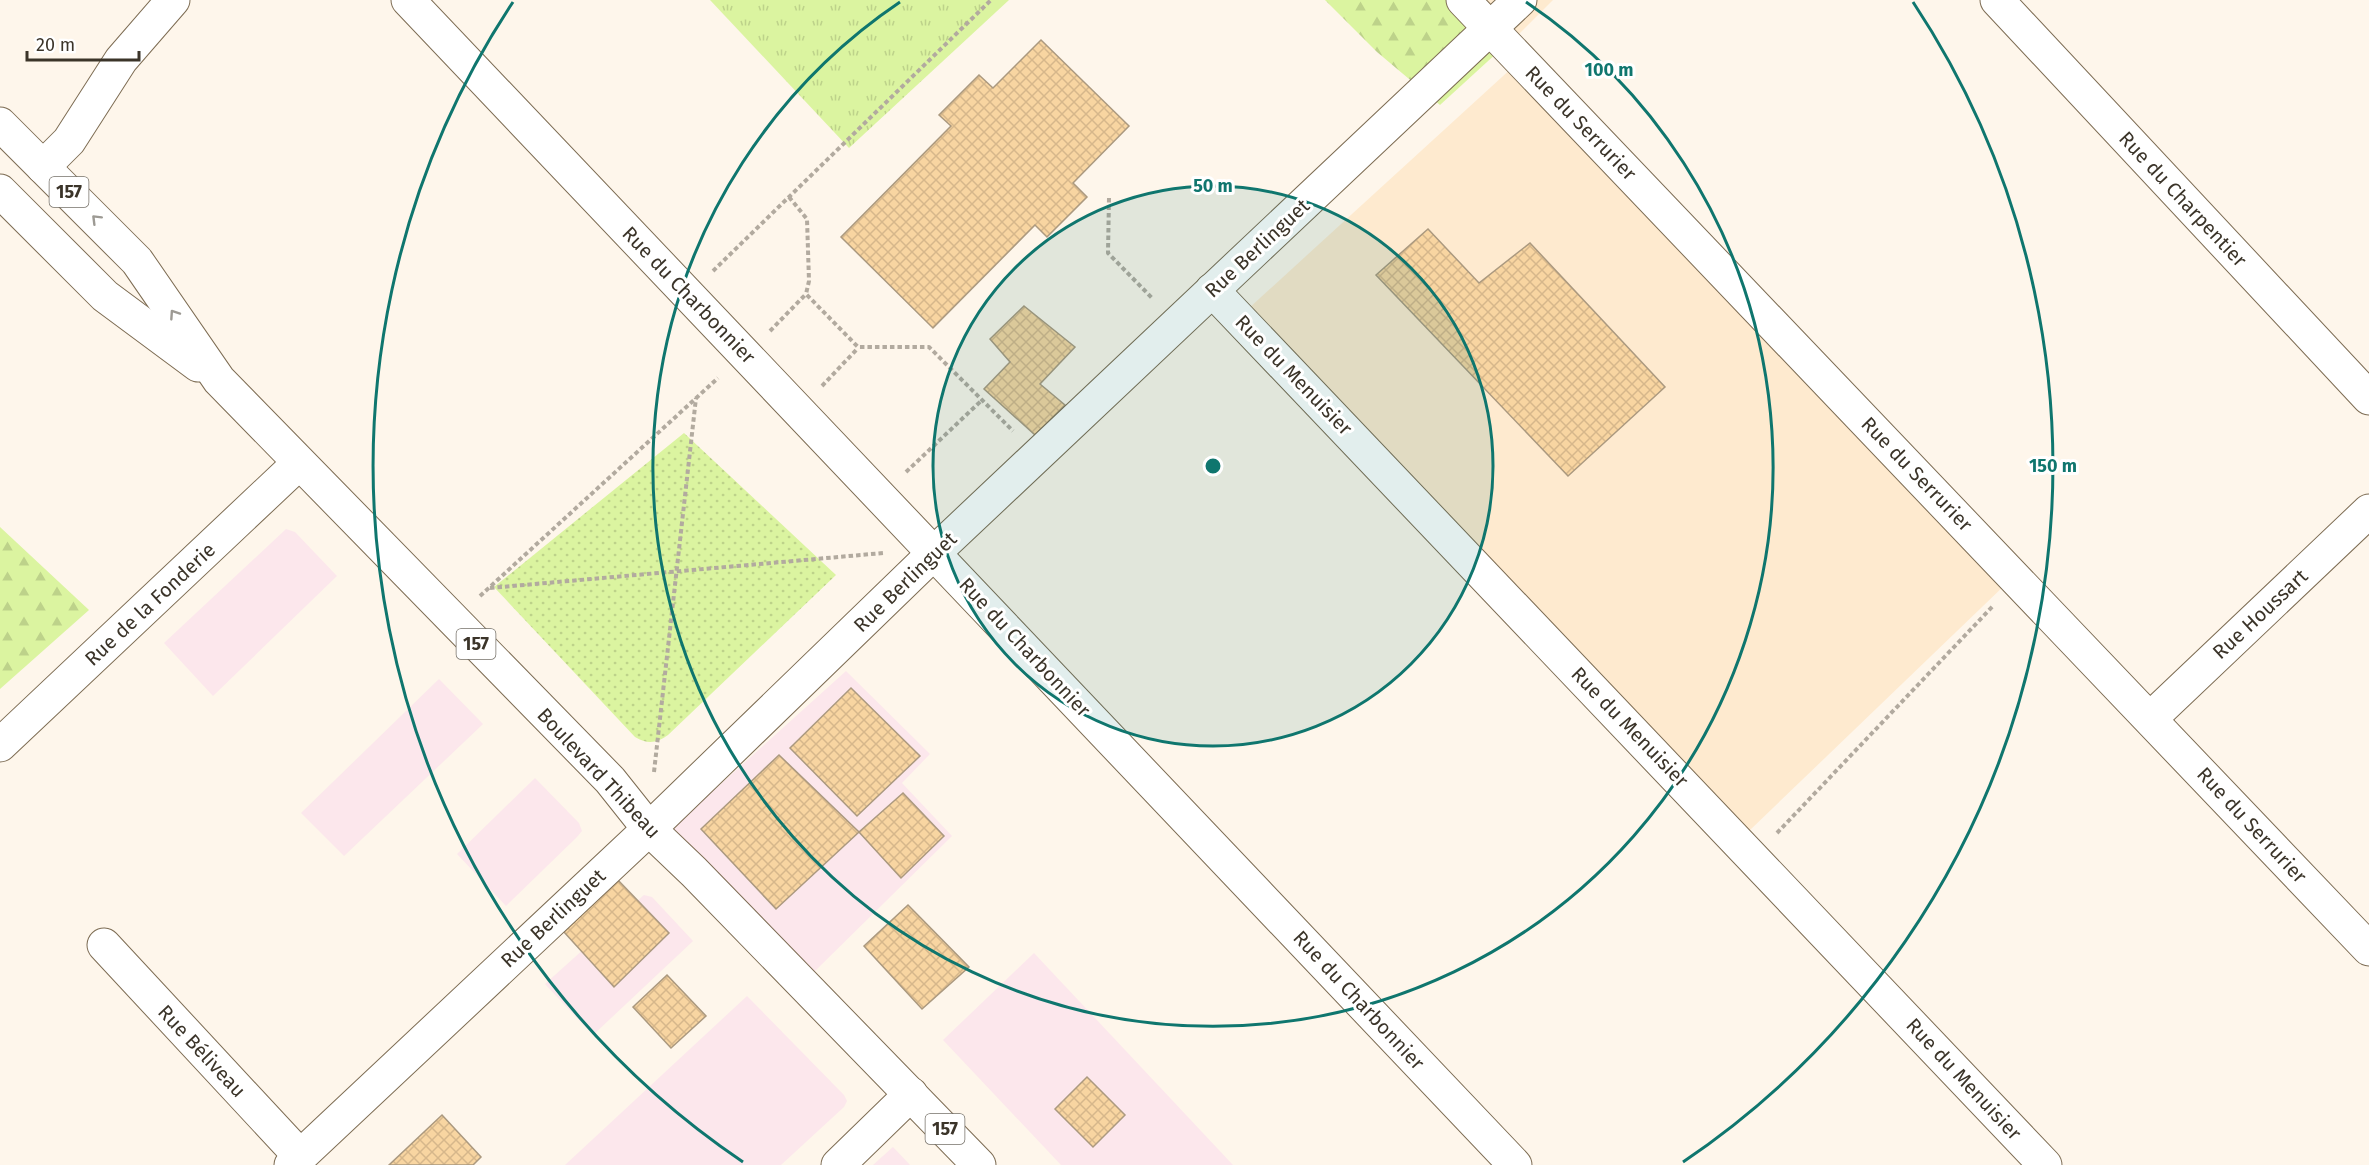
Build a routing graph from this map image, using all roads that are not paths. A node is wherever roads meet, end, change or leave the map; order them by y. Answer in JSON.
{"nodes":[{"id":1,"x":172,"y":0,"type":"edge"},
{"id":2,"x":408,"y":0,"type":"edge"},
{"id":3,"x":1463,"y":0,"type":"edge"},
{"id":4,"x":1520,"y":0,"type":"edge"},
{"id":5,"x":1997,"y":0,"type":"edge"},
{"id":6,"x":1490,"y":28,"type":"junction"},
{"id":7,"x":0,"y":124,"type":"edge"},
{"id":8,"x":43,"y":167,"type":"junction"},
{"id":9,"x":0,"y":191,"type":"edge"},
{"id":10,"x":1212,"y":290,"type":"junction"},
{"id":11,"x":219,"y":380,"type":"junction"},
{"id":12,"x":2369,"y":398,"type":"edge"},
{"id":13,"x":299,"y":463,"type":"junction"},
{"id":14,"x":2369,"y":511,"type":"edge"},
{"id":15,"x":935,"y":552,"type":"junction"},
{"id":16,"x":2151,"y":718,"type":"junction"},
{"id":17,"x":0,"y":745,"type":"edge"},
{"id":18,"x":649,"y":829,"type":"junction"},
{"id":19,"x":104,"y":945,"type":"dead end"},
{"id":20,"x":2369,"y":949,"type":"edge"},
{"id":21,"x":911,"y":1094,"type":"junction"},
{"id":22,"x":296,"y":1161,"type":"edge"},
{"id":23,"x":838,"y":1165,"type":"edge"},
{"id":24,"x":979,"y":1165,"type":"edge"},
{"id":25,"x":1515,"y":1165,"type":"edge"},
{"id":26,"x":2045,"y":1165,"type":"edge"}],
"edges":[{"from":1,"to":8,"type":"street"},
{"from":2,"to":15,"type":"street","name":"Rue du Charbonnier"},
{"from":3,"to":6,"type":"street","name":"Rue du Serrurier"},
{"from":4,"to":6,"type":"street","name":"Rue Berlinguet"},
{"from":5,"to":12,"type":"street","name":"Rue du Charpentier"},
{"from":6,"to":10,"type":"street","name":"Rue Berlinguet"},
{"from":6,"to":16,"type":"street","name":"Rue du Serrurier"},
{"from":7,"to":8,"type":"street","name":"Boulevard Thibeau","number":"157"},
{"from":11,"to":8,"type":"street","name":"Boulevard Thibeau","number":"157","one_way":true},
{"from":9,"to":11,"type":"street","name":"Boulevard Thibeau","number":"157"},
{"from":10,"to":15,"type":"street","name":"Rue Berlinguet"},
{"from":10,"to":26,"type":"street","name":"Rue du Menuisier"},
{"from":11,"to":13,"type":"street","name":"Boulevard Thibeau","number":"157"},
{"from":13,"to":17,"type":"street","name":"Rue de la Fonderie"},
{"from":13,"to":18,"type":"street","name":"Boulevard Thibeau","number":"157"},
{"from":14,"to":16,"type":"street","name":"Rue Houssart"},
{"from":15,"to":18,"type":"street","name":"Rue Berlinguet"},
{"from":15,"to":25,"type":"street","name":"Rue du Charbonnier"},
{"from":16,"to":20,"type":"street","name":"Rue du Serrurier"},
{"from":18,"to":21,"type":"street","name":"Boulevard Thibeau","number":"157"},
{"from":18,"to":22,"type":"street","name":"Rue Berlinguet"},
{"from":19,"to":22,"type":"street","name":"Rue Béliveau"},
{"from":21,"to":23,"type":"street"},
{"from":21,"to":24,"type":"street","name":"Boulevard Thibeau","number":"157"}]}
